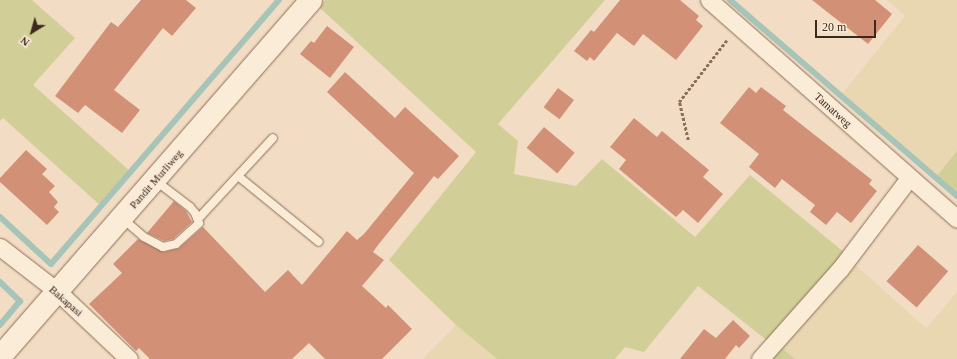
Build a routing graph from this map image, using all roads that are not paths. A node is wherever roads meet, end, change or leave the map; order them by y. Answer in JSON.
{"nodes":[{"id":1,"x":311,"y":0,"type":"edge"},
{"id":2,"x":709,"y":0,"type":"edge"},
{"id":3,"x":274,"y":138,"type":"dead end"},
{"id":4,"x":238,"y":176,"type":"junction"},
{"id":5,"x":909,"y":178,"type":"junction"},
{"id":6,"x":155,"y":180,"type":"junction"},
{"id":7,"x":122,"y":218,"type":"junction"},
{"id":8,"x":198,"y":219,"type":"junction"},
{"id":9,"x":957,"y":219,"type":"edge"},
{"id":10,"x":319,"y":242,"type":"dead end"},
{"id":11,"x":0,"y":247,"type":"edge"},
{"id":12,"x":57,"y":291,"type":"junction"},
{"id":13,"x":0,"y":357,"type":"edge"},
{"id":14,"x":129,"y":359,"type":"edge"},
{"id":15,"x":760,"y":359,"type":"edge"}],
"edges":[{"from":1,"to":6,"type":"street","name":"Pandit Murliweg"},
{"from":2,"to":5,"type":"street","name":"Tamatweg"},
{"from":3,"to":4,"type":"lane"},
{"from":4,"to":8,"type":"lane"},
{"from":4,"to":10,"type":"lane"},
{"from":5,"to":9,"type":"street","name":"Tamatweg"},
{"from":5,"to":15,"type":"street"},
{"from":6,"to":7,"type":"street","name":"Pandit Murliweg"},
{"from":6,"to":8,"type":"lane"},
{"from":7,"to":8,"type":"lane"},
{"from":7,"to":12,"type":"street","name":"Pandit Murliweg"},
{"from":11,"to":12,"type":"street","name":"Bakapasi"},
{"from":12,"to":13,"type":"street","name":"Pandit Murliweg"},
{"from":12,"to":14,"type":"street","name":"Bakapasi"}]}
